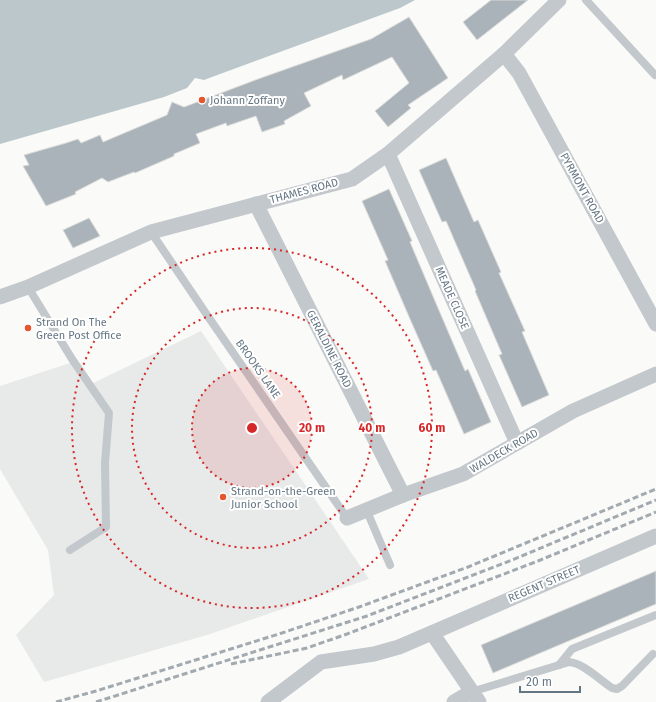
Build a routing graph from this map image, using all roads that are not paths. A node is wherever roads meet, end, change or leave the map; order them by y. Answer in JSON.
{"nodes":[{"id":1,"x":559,"y":0,"type":"edge"},
{"id":2,"x":586,"y":0,"type":"edge"},
{"id":3,"x":504,"y":54,"type":"junction"},
{"id":4,"x":655,"y":75,"type":"edge"},
{"id":5,"x":388,"y":154,"type":"junction"},
{"id":6,"x":256,"y":204,"type":"junction"},
{"id":7,"x":151,"y":232,"type":"junction"},
{"id":8,"x":28,"y":287,"type":"junction"},
{"id":9,"x":0,"y":296,"type":"edge"},
{"id":10,"x":656,"y":324,"type":"edge"},
{"id":11,"x":656,"y":374,"type":"edge"},
{"id":12,"x":517,"y":443,"type":"junction"},
{"id":13,"x":402,"y":495,"type":"junction"},
{"id":14,"x":366,"y":509,"type":"junction"},
{"id":15,"x":347,"y":518,"type":"joint"},
{"id":16,"x":656,"y":536,"type":"edge"},
{"id":17,"x":70,"y":550,"type":"dead end"},
{"id":18,"x":390,"y":565,"type":"dead end"},
{"id":19,"x":656,"y":615,"type":"edge"},
{"id":20,"x":432,"y":633,"type":"junction"},
{"id":21,"x":653,"y":654,"type":"dead end"},
{"id":22,"x":559,"y":665,"type":"junction"},
{"id":23,"x":475,"y":697,"type":"edge"},
{"id":24,"x":268,"y":702,"type":"edge"},
{"id":25,"x":454,"y":702,"type":"edge"}],
"edges":[{"from":1,"to":3,"type":"street","name":"THAMES ROAD"},
{"from":2,"to":4,"type":"lane"},
{"from":3,"to":5,"type":"street","name":"THAMES ROAD"},
{"from":3,"to":10,"type":"street","name":"PYRMONT ROAD"},
{"from":5,"to":6,"type":"street","name":"THAMES ROAD"},
{"from":5,"to":12,"type":"street","name":"MEADE CLOSE"},
{"from":6,"to":7,"type":"street","name":"THAMES ROAD"},
{"from":6,"to":13,"type":"street","name":"GERALDINE ROAD"},
{"from":7,"to":8,"type":"street","name":"THAMES ROAD"},
{"from":7,"to":15,"type":"lane","name":"BROOKS LANE"},
{"from":8,"to":9,"type":"street","name":"THAMES ROAD"},
{"from":8,"to":17,"type":"lane"},
{"from":11,"to":12,"type":"street","name":"WALDECK ROAD"},
{"from":12,"to":13,"type":"street","name":"WALDECK ROAD"},
{"from":13,"to":14,"type":"street","name":"WALDECK ROAD"},
{"from":14,"to":15,"type":"street","name":"WALDECK ROAD"},
{"from":14,"to":18,"type":"lane"},
{"from":16,"to":20,"type":"street","name":"REGENT STREET"},
{"from":19,"to":22,"type":"lane"},
{"from":20,"to":23,"type":"street"},
{"from":20,"to":24,"type":"street","name":"REGENT STREET"},
{"from":21,"to":22,"type":"lane"},
{"from":22,"to":23,"type":"lane"},
{"from":23,"to":25,"type":"street"}]}
